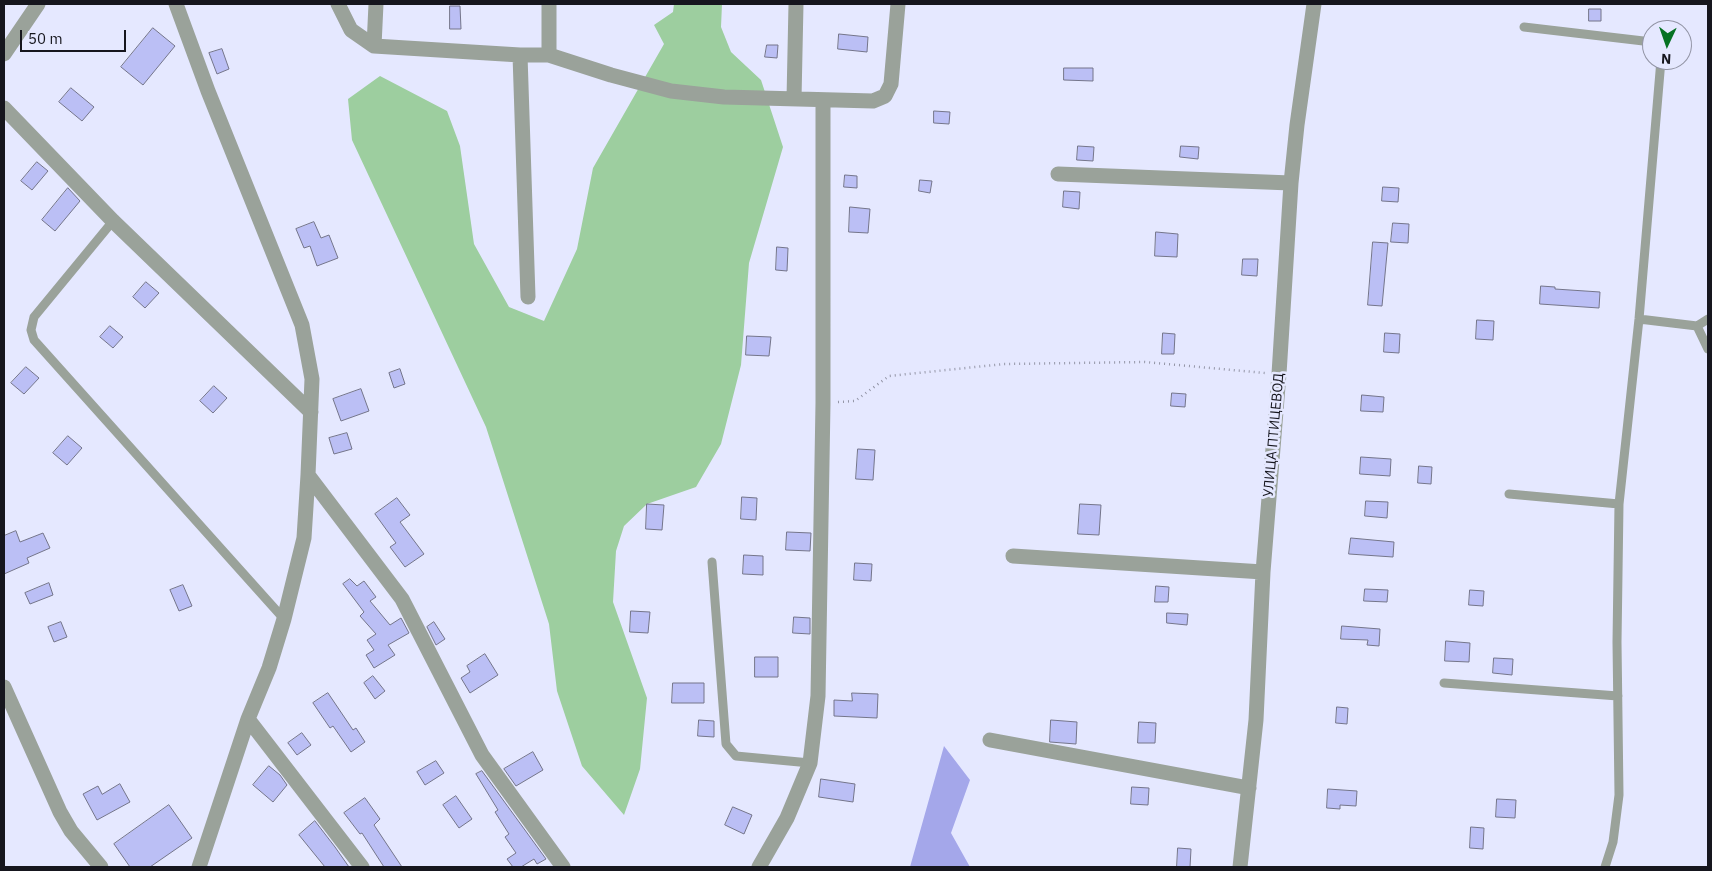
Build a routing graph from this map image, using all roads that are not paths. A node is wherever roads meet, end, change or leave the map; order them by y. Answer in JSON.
{"nodes":[{"id":1,"x":38,"y":4,"type":"edge"},
{"id":2,"x":176,"y":4,"type":"edge"},
{"id":3,"x":338,"y":4,"type":"edge"},
{"id":4,"x":376,"y":4,"type":"edge"},
{"id":5,"x":549,"y":4,"type":"edge"},
{"id":6,"x":796,"y":4,"type":"edge"},
{"id":7,"x":898,"y":4,"type":"edge"},
{"id":8,"x":1314,"y":4,"type":"edge"},
{"id":9,"x":1524,"y":27,"type":"dead end"},
{"id":10,"x":1642,"y":41,"type":"edge"},
{"id":11,"x":374,"y":46,"type":"junction"},
{"id":12,"x":4,"y":54,"type":"edge"},
{"id":13,"x":520,"y":55,"type":"junction"},
{"id":14,"x":549,"y":55,"type":"junction"},
{"id":15,"x":1660,"y":70,"type":"edge"},
{"id":16,"x":794,"y":99,"type":"junction"},
{"id":17,"x":823,"y":101,"type":"junction"},
{"id":18,"x":4,"y":108,"type":"edge"},
{"id":19,"x":1058,"y":174,"type":"dead end"},
{"id":20,"x":1291,"y":183,"type":"junction"},
{"id":21,"x":113,"y":221,"type":"junction"},
{"id":22,"x":528,"y":297,"type":"dead end"},
{"id":23,"x":1639,"y":319,"type":"junction"},
{"id":24,"x":1708,"y":319,"type":"edge"},
{"id":25,"x":1697,"y":326,"type":"junction"},
{"id":26,"x":1708,"y":349,"type":"edge"},
{"id":27,"x":311,"y":412,"type":"junction"},
{"id":28,"x":308,"y":475,"type":"junction"},
{"id":29,"x":1509,"y":494,"type":"dead end"},
{"id":30,"x":1619,"y":504,"type":"junction"},
{"id":31,"x":1013,"y":556,"type":"dead end"},
{"id":32,"x":712,"y":562,"type":"dead end"},
{"id":33,"x":1264,"y":572,"type":"junction"},
{"id":34,"x":284,"y":619,"type":"junction"},
{"id":35,"x":1444,"y":683,"type":"dead end"},
{"id":36,"x":4,"y":687,"type":"edge"},
{"id":37,"x":1618,"y":696,"type":"junction"},
{"id":38,"x":248,"y":719,"type":"junction"},
{"id":39,"x":990,"y":740,"type":"dead end"},
{"id":40,"x":810,"y":763,"type":"junction"},
{"id":41,"x":1249,"y":788,"type":"junction"},
{"id":42,"x":101,"y":867,"type":"edge"},
{"id":43,"x":199,"y":867,"type":"edge"},
{"id":44,"x":362,"y":867,"type":"edge"},
{"id":45,"x":563,"y":867,"type":"edge"},
{"id":46,"x":759,"y":867,"type":"edge"},
{"id":47,"x":1240,"y":867,"type":"edge"},
{"id":48,"x":1605,"y":867,"type":"edge"}],
"edges":[{"from":1,"to":12,"type":"street"},
{"from":2,"to":27,"type":"street"},
{"from":3,"to":11,"type":"street"},
{"from":4,"to":11,"type":"street"},
{"from":5,"to":14,"type":"street"},
{"from":6,"to":16,"type":"street"},
{"from":7,"to":17,"type":"street"},
{"from":8,"to":20,"type":"street","name":"УЛИЦА ПТИЦЕВОД"},
{"from":9,"to":10,"type":"lane"},
{"from":11,"to":13,"type":"street"},
{"from":13,"to":14,"type":"street"},
{"from":13,"to":22,"type":"street"},
{"from":14,"to":16,"type":"street"},
{"from":15,"to":23,"type":"lane"},
{"from":16,"to":17,"type":"street"},
{"from":17,"to":40,"type":"street"},
{"from":18,"to":21,"type":"street"},
{"from":19,"to":20,"type":"street"},
{"from":20,"to":33,"type":"street","name":"УЛИЦА ПТИЦЕВОД"},
{"from":21,"to":27,"type":"street"},
{"from":21,"to":34,"type":"lane"},
{"from":23,"to":25,"type":"lane"},
{"from":23,"to":30,"type":"lane"},
{"from":24,"to":25,"type":"lane"},
{"from":25,"to":26,"type":"lane"},
{"from":27,"to":28,"type":"street"},
{"from":28,"to":34,"type":"street"},
{"from":28,"to":45,"type":"street"},
{"from":29,"to":30,"type":"lane"},
{"from":30,"to":37,"type":"lane"},
{"from":31,"to":33,"type":"street"},
{"from":32,"to":40,"type":"lane"},
{"from":33,"to":41,"type":"street","name":"УЛИЦА ПТИЦЕВОД"},
{"from":34,"to":38,"type":"street"},
{"from":35,"to":37,"type":"lane"},
{"from":36,"to":42,"type":"street"},
{"from":37,"to":48,"type":"lane"},
{"from":38,"to":43,"type":"street"},
{"from":38,"to":44,"type":"street"},
{"from":39,"to":41,"type":"street"},
{"from":40,"to":46,"type":"street"},
{"from":41,"to":47,"type":"street","name":"УЛИЦА ПТИЦЕВОД"}]}
